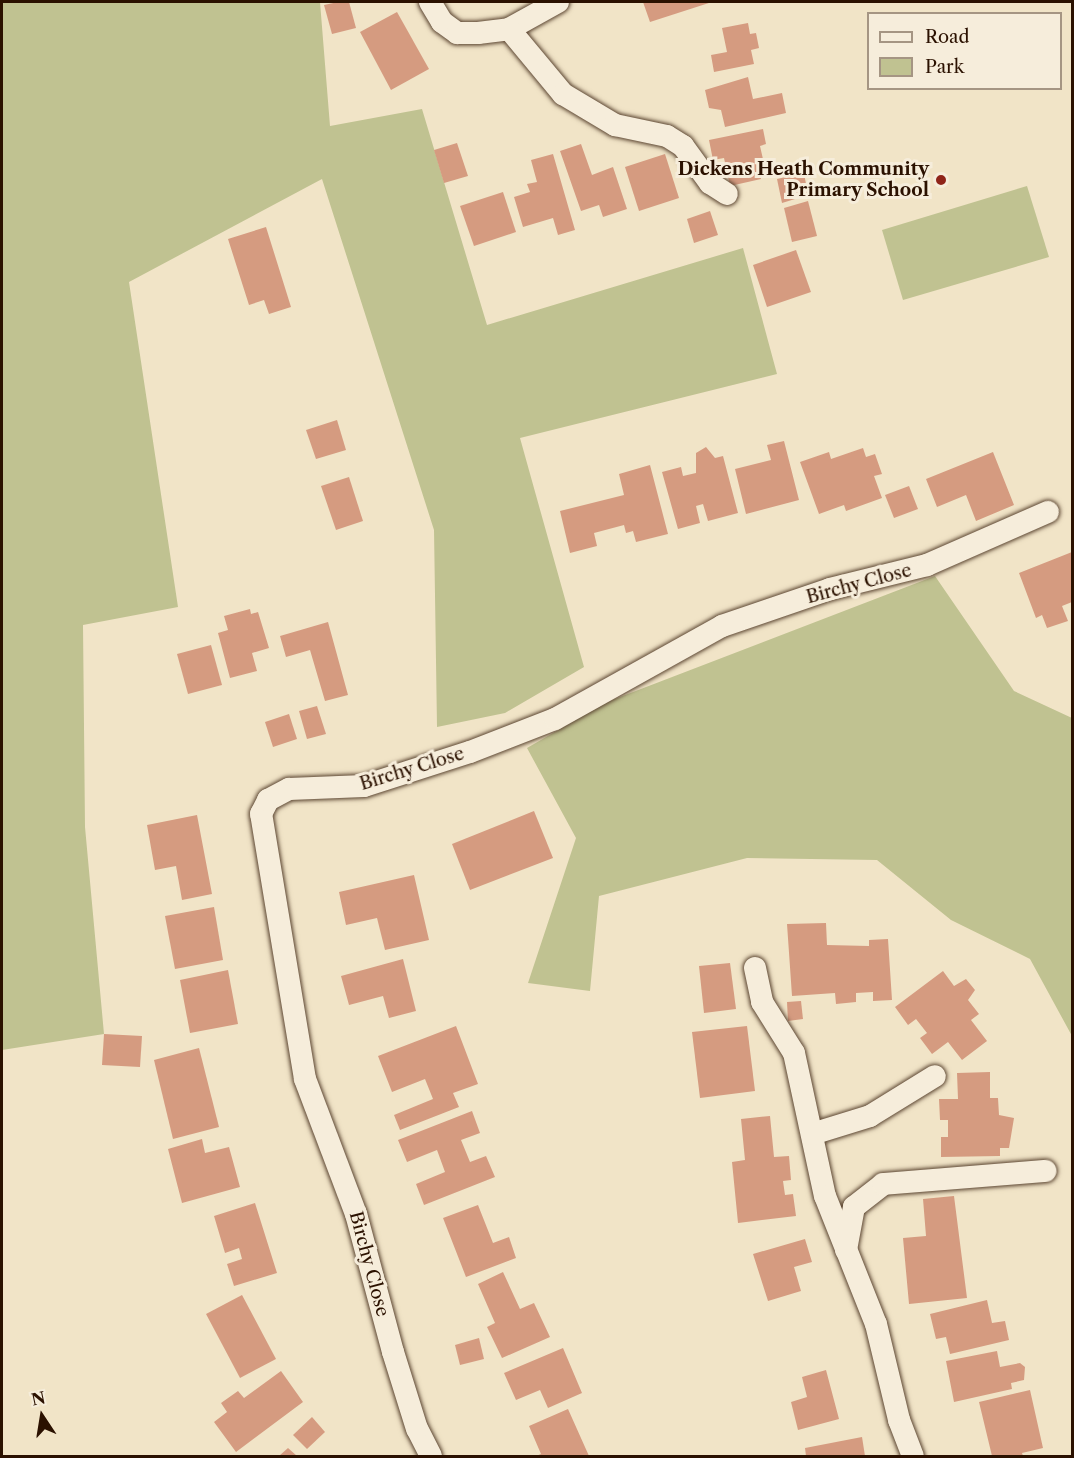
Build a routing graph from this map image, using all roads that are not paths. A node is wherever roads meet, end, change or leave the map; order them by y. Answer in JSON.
{"nodes":[{"id":1,"x":430,"y":2,"type":"edge"},
{"id":2,"x":558,"y":2,"type":"edge"},
{"id":3,"x":509,"y":28,"type":"junction"},
{"id":4,"x":727,"y":194,"type":"dead end"},
{"id":5,"x":1048,"y":512,"type":"dead end"},
{"id":6,"x":755,"y":968,"type":"dead end"},
{"id":7,"x":935,"y":1076,"type":"dead end"},
{"id":8,"x":812,"y":1134,"type":"junction"},
{"id":9,"x":1045,"y":1171,"type":"dead end"},
{"id":10,"x":846,"y":1250,"type":"junction"},
{"id":11,"x":431,"y":1456,"type":"edge"},
{"id":12,"x":914,"y":1456,"type":"edge"}],
"edges":[{"from":1,"to":3,"type":"street"},
{"from":2,"to":3,"type":"street"},
{"from":3,"to":4,"type":"street"},
{"from":5,"to":11,"type":"street","name":"Birchy Close"},
{"from":6,"to":8,"type":"street"},
{"from":7,"to":8,"type":"street"},
{"from":8,"to":10,"type":"street"},
{"from":9,"to":10,"type":"street"},
{"from":10,"to":12,"type":"street"}]}
